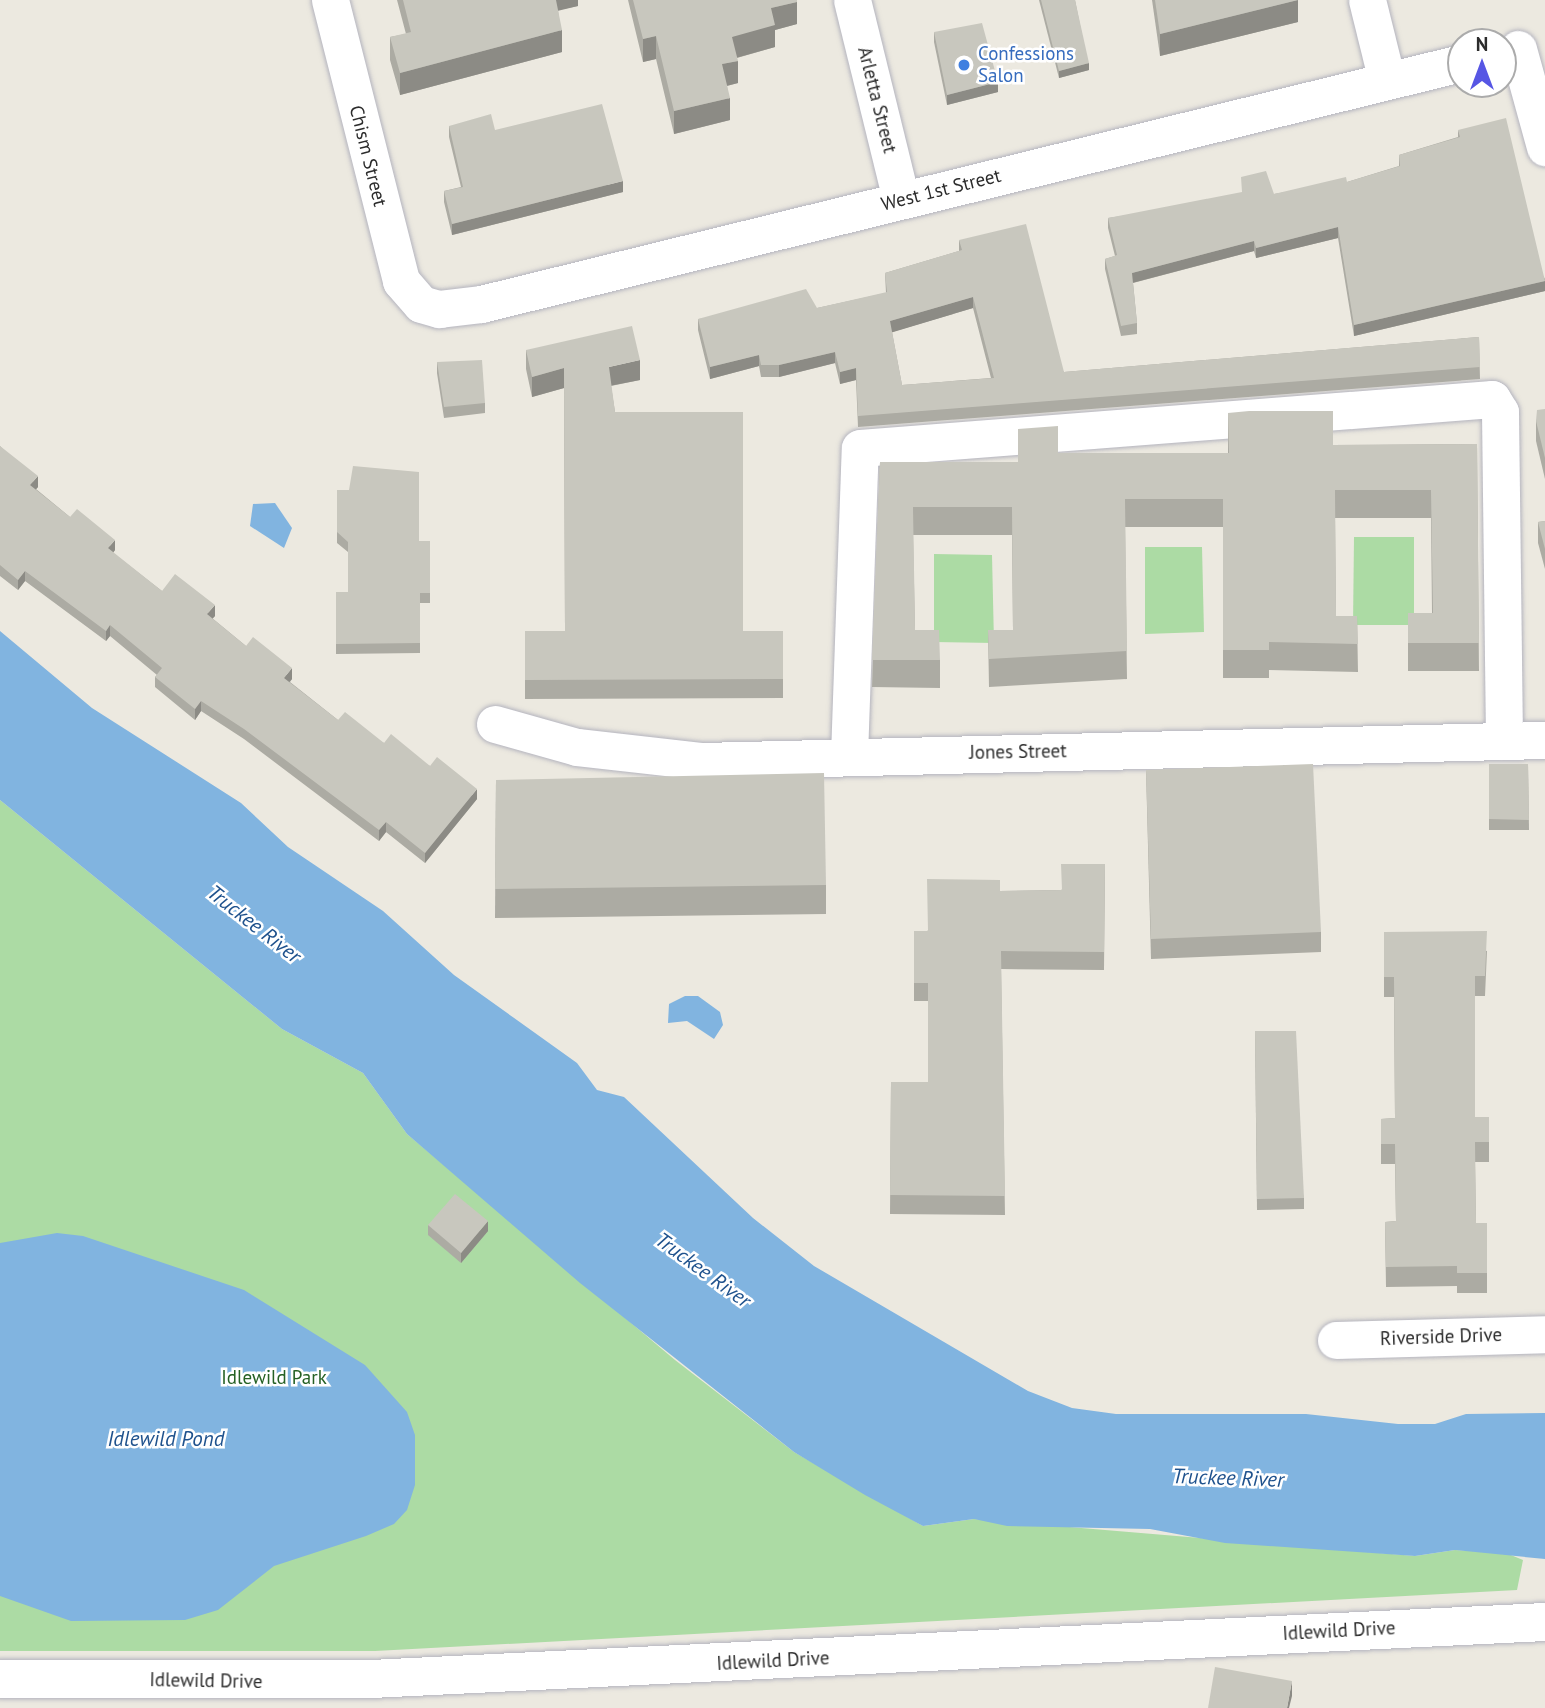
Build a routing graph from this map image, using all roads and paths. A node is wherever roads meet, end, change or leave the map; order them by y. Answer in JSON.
{"nodes":[{"id":1,"x":330,"y":0,"type":"edge"},
{"id":2,"x":852,"y":0,"type":"edge"},
{"id":3,"x":1367,"y":0,"type":"edge"},
{"id":4,"x":1522,"y":48,"type":"edge"},
{"id":5,"x":1447,"y":66,"type":"edge"},
{"id":6,"x":1387,"y":81,"type":"junction"},
{"id":7,"x":1545,"y":147,"type":"edge"},
{"id":8,"x":901,"y":200,"type":"junction"},
{"id":9,"x":421,"y":304,"type":"joint"},
{"id":10,"x":495,"y":724,"type":"dead end"},
{"id":11,"x":1545,"y":740,"type":"edge"},
{"id":12,"x":1504,"y":741,"type":"junction"},
{"id":13,"x":849,"y":756,"type":"junction"},
{"id":14,"x":1545,"y":1335,"type":"edge"},
{"id":15,"x":1336,"y":1340,"type":"dead end"},
{"id":16,"x":1545,"y":1622,"type":"edge"},
{"id":17,"x":0,"y":1679,"type":"edge"}],
"edges":[{"from":1,"to":9,"type":"street","name":"Chism Street"},
{"from":2,"to":8,"type":"street","name":"Arletta Street"},
{"from":3,"to":6,"type":"street"},
{"from":4,"to":7,"type":"street"},
{"from":5,"to":6,"type":"street","name":"West 1st Street"},
{"from":6,"to":8,"type":"street","name":"West 1st Street"},
{"from":8,"to":9,"type":"street","name":"West 1st Street"},
{"from":10,"to":13,"type":"street","name":"Jones Street"},
{"from":11,"to":12,"type":"street","name":"Jones Street"},
{"from":12,"to":13,"type":"street","name":"Jones Street"},
{"from":12,"to":13,"type":"street"},
{"from":14,"to":15,"type":"street","name":"Riverside Drive"},
{"from":16,"to":17,"type":"street","name":"Idlewild Drive"}]}
